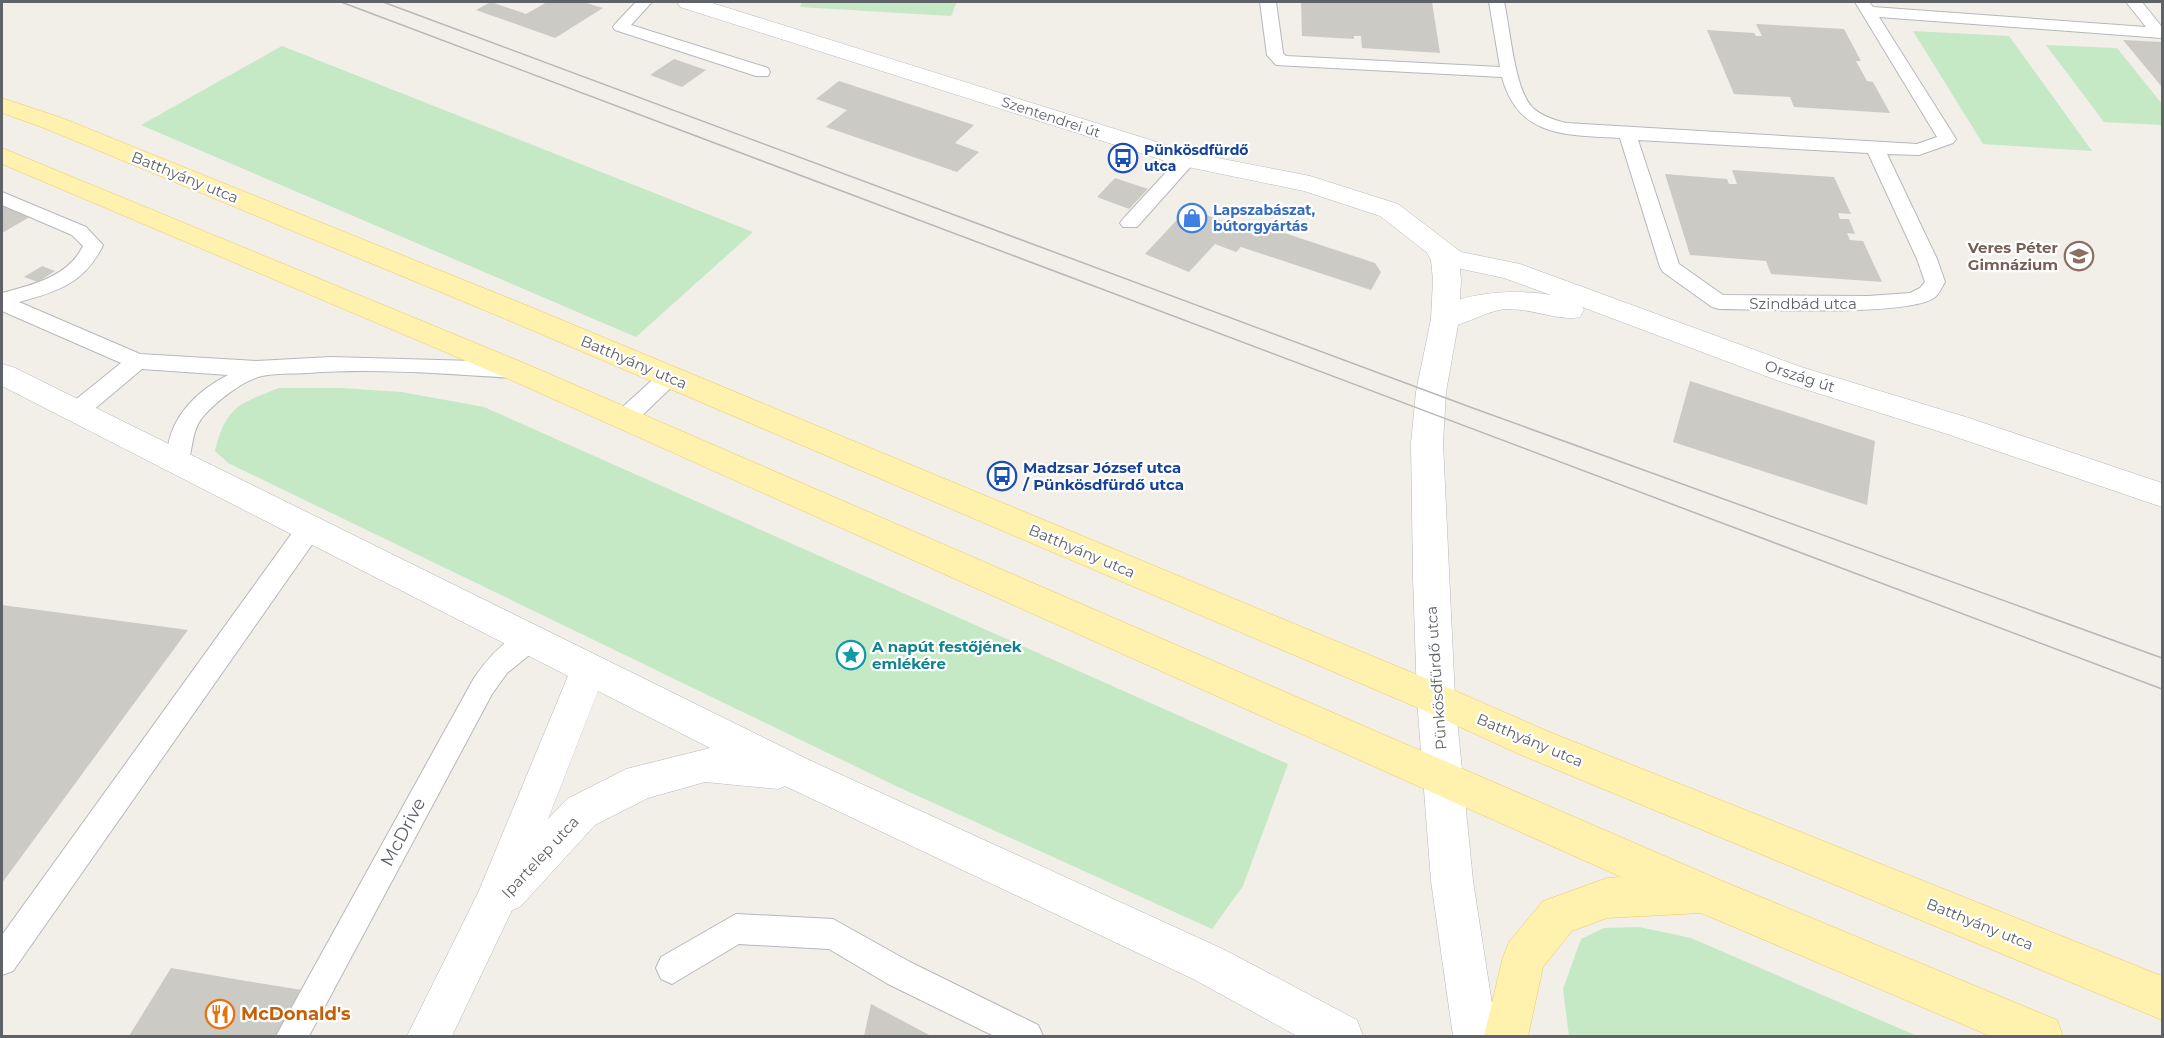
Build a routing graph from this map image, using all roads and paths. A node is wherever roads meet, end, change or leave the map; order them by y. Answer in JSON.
{"nodes":[{"id":1,"x":644,"y":2,"type":"edge"},
{"id":2,"x":688,"y":2,"type":"edge"},
{"id":3,"x":1268,"y":2,"type":"edge"},
{"id":4,"x":1497,"y":2,"type":"edge"},
{"id":5,"x":2133,"y":2,"type":"edge"},
{"id":6,"x":1865,"y":6,"type":"edge"},
{"id":7,"x":2161,"y":33,"type":"edge"},
{"id":8,"x":762,"y":72,"type":"dead end"},
{"id":9,"x":1509,"y":72,"type":"junction"},
{"id":10,"x":2,"y":105,"type":"edge"},
{"id":11,"x":1627,"y":132,"type":"junction"},
{"id":12,"x":1875,"y":148,"type":"junction"},
{"id":13,"x":2,"y":155,"type":"edge"},
{"id":14,"x":1187,"y":160,"type":"junction"},
{"id":15,"x":2,"y":198,"type":"edge"},
{"id":16,"x":1130,"y":223,"type":"dead end"},
{"id":17,"x":1440,"y":251,"type":"junction"},
{"id":18,"x":2,"y":302,"type":"edge"},
{"id":19,"x":1445,"y":319,"type":"junction"},
{"id":20,"x":1720,"y":349,"type":"junction"},
{"id":21,"x":137,"y":361,"type":"junction"},
{"id":22,"x":257,"y":369,"type":"junction"},
{"id":23,"x":514,"y":370,"type":"junction"},
{"id":24,"x":2,"y":374,"type":"edge"},
{"id":25,"x":669,"y":377,"type":"junction"},
{"id":26,"x":77,"y":411,"type":"junction"},
{"id":27,"x":624,"y":419,"type":"junction"},
{"id":28,"x":177,"y":463,"type":"junction"},
{"id":29,"x":2163,"y":495,"type":"edge"},
{"id":30,"x":309,"y":529,"type":"junction"},
{"id":31,"x":529,"y":640,"type":"junction"},
{"id":32,"x":589,"y":669,"type":"junction"},
{"id":33,"x":1436,"y":699,"type":"junction"},
{"id":34,"x":795,"y":772,"type":"junction"},
{"id":35,"x":1443,"y":778,"type":"junction"},
{"id":36,"x":1705,"y":894,"type":"junction"},
{"id":37,"x":493,"y":906,"type":"junction"},
{"id":38,"x":2,"y":960,"type":"edge"},
{"id":39,"x":672,"y":968,"type":"dead end"},
{"id":40,"x":2163,"y":998,"type":"edge"},
{"id":41,"x":292,"y":1036,"type":"edge"},
{"id":42,"x":429,"y":1036,"type":"edge"},
{"id":43,"x":1027,"y":1036,"type":"edge"},
{"id":44,"x":1341,"y":1036,"type":"edge"},
{"id":45,"x":1475,"y":1036,"type":"edge"},
{"id":46,"x":1506,"y":1036,"type":"edge"},
{"id":47,"x":2041,"y":1036,"type":"edge"}],
"edges":[{"from":1,"to":8,"type":"lane"},
{"from":2,"to":14,"type":"street","name":"Szentendrei út"},
{"from":3,"to":9,"type":"lane"},
{"from":4,"to":9,"type":"lane"},
{"from":5,"to":7,"type":"lane"},
{"from":6,"to":7,"type":"lane"},
{"from":6,"to":12,"type":"lane"},
{"from":9,"to":11,"type":"lane"},
{"from":10,"to":25,"type":"main road","name":"Batthyány utca"},
{"from":11,"to":12,"type":"lane"},
{"from":11,"to":12,"type":"lane","name":"Szindbád utca"},
{"from":13,"to":23,"type":"main road"},
{"from":14,"to":16,"type":"lane"},
{"from":14,"to":17,"type":"street","name":"Szentendrei út"},
{"from":15,"to":18,"type":"lane"},
{"from":17,"to":19,"type":"street","name":"Pünkösdfürdő utca"},
{"from":17,"to":20,"type":"street","name":"Ország út"},
{"from":18,"to":21,"type":"lane"},
{"from":19,"to":20,"type":"street"},
{"from":19,"to":33,"type":"street","name":"Pünkösdfürdő utca"},
{"from":20,"to":29,"type":"street","name":"Ország út"},
{"from":21,"to":22,"type":"lane"},
{"from":21,"to":26,"type":"lane"},
{"from":22,"to":23,"type":"lane"},
{"from":22,"to":28,"type":"lane"},
{"from":23,"to":27,"type":"main road"},
{"from":24,"to":26,"type":"street"},
{"from":25,"to":27,"type":"lane"},
{"from":25,"to":33,"type":"main road","name":"Batthyány utca"},
{"from":26,"to":28,"type":"street"},
{"from":27,"to":35,"type":"main road"},
{"from":28,"to":30,"type":"street"},
{"from":30,"to":31,"type":"street"},
{"from":30,"to":38,"type":"lane"},
{"from":31,"to":32,"type":"street"},
{"from":31,"to":41,"type":"lane","name":"McDrive"},
{"from":32,"to":34,"type":"street"},
{"from":32,"to":37,"type":"street","name":"Ipartelep utca"},
{"from":33,"to":35,"type":"street","name":"Pünkösdfürdő utca"},
{"from":33,"to":40,"type":"main road","name":"Batthyány utca"},
{"from":34,"to":37,"type":"street","name":"Ipartelep utca"},
{"from":34,"to":44,"type":"street"},
{"from":35,"to":36,"type":"main road"},
{"from":35,"to":45,"type":"street","name":"Pünkösdfürdő utca"},
{"from":36,"to":46,"type":"main road"},
{"from":36,"to":47,"type":"main road"},
{"from":37,"to":42,"type":"street","name":"Ipartelep utca"},
{"from":39,"to":43,"type":"lane"}]}
